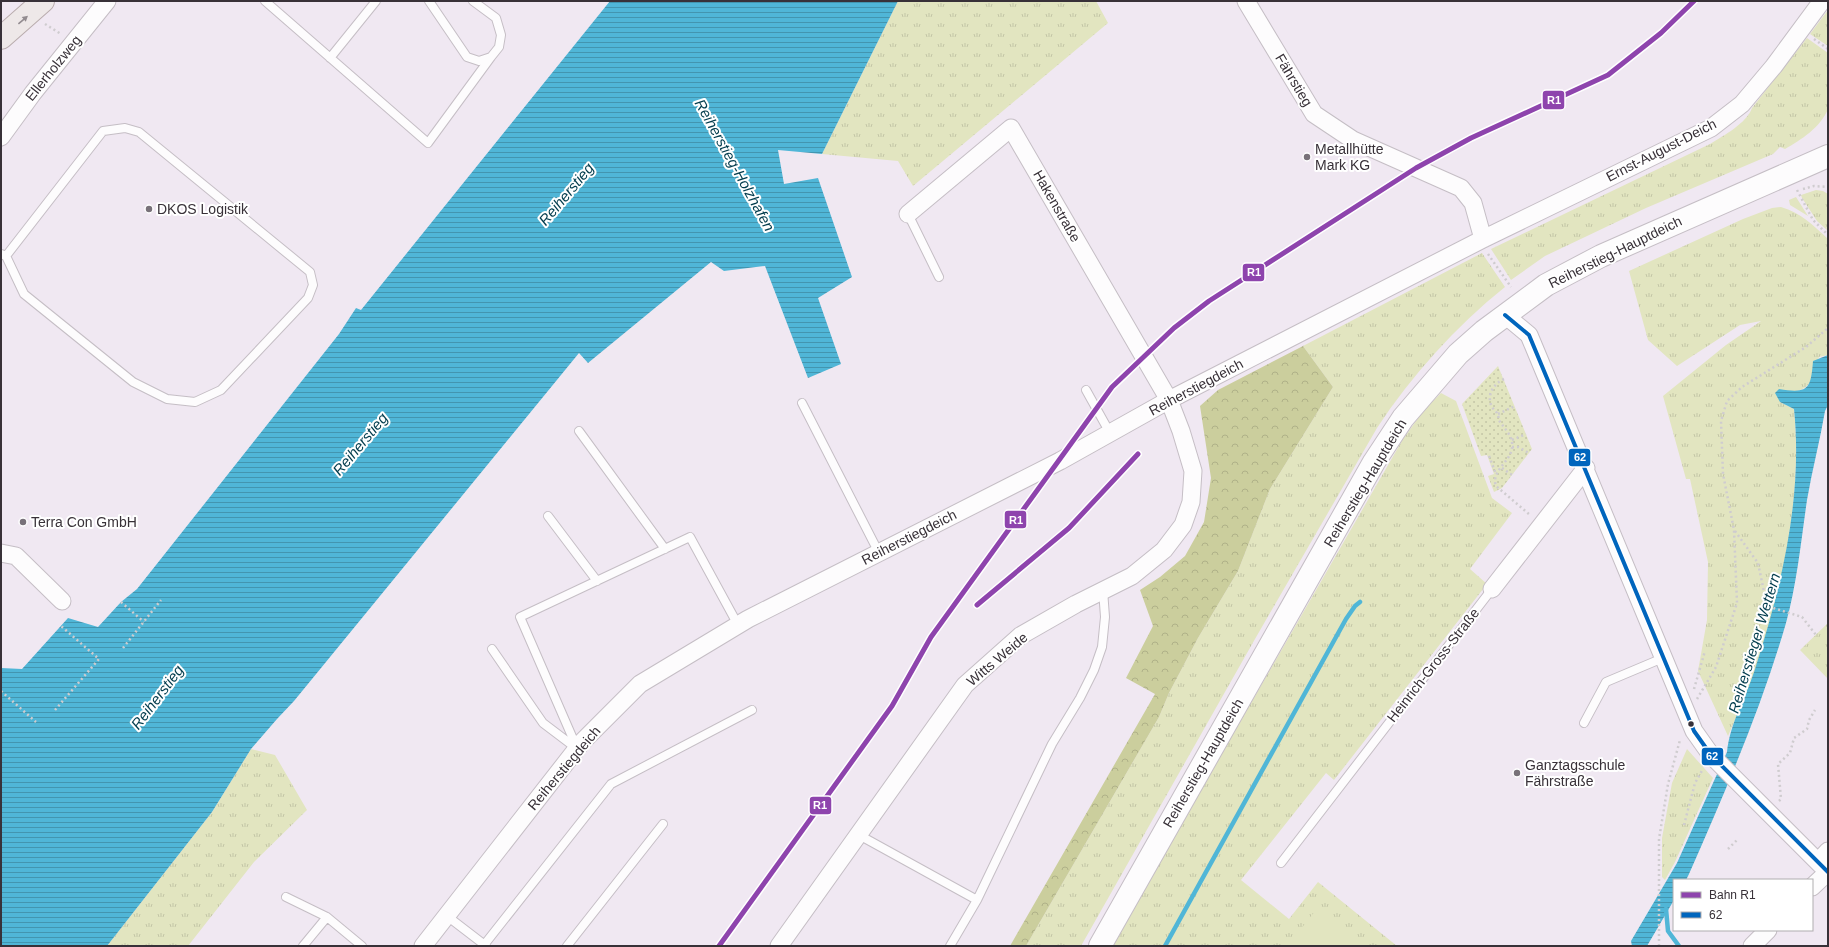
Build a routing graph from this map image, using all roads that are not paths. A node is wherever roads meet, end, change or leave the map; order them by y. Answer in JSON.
{"nodes":[{"id":1,"x":107,"y":1,"type":"edge"},
{"id":2,"x":265,"y":1,"type":"edge"},
{"id":3,"x":376,"y":1,"type":"edge"},
{"id":4,"x":429,"y":1,"type":"edge"},
{"id":5,"x":473,"y":1,"type":"edge"},
{"id":6,"x":1246,"y":1,"type":"edge"},
{"id":7,"x":1822,"y":1,"type":"edge"},
{"id":8,"x":42,"y":11,"type":"edge"},
{"id":9,"x":1,"y":38,"type":"edge"},
{"id":10,"x":491,"y":57,"type":"junction"},
{"id":11,"x":330,"y":58,"type":"junction"},
{"id":12,"x":1,"y":137,"type":"edge"},
{"id":13,"x":1828,"y":156,"type":"edge"},
{"id":14,"x":908,"y":214,"type":"joint"},
{"id":15,"x":1484,"y":245,"type":"junction"},
{"id":16,"x":3,"y":255,"type":"edge"},
{"id":17,"x":939,"y":277,"type":"dead end"},
{"id":18,"x":1504,"y":315,"type":"junction"},
{"id":19,"x":1086,"y":390,"type":"dead end"},
{"id":20,"x":1169,"y":400,"type":"junction"},
{"id":21,"x":802,"y":403,"type":"dead end"},
{"id":22,"x":579,"y":431,"type":"dead end"},
{"id":23,"x":1110,"y":433,"type":"junction"},
{"id":24,"x":1586,"y":468,"type":"junction"},
{"id":25,"x":548,"y":516,"type":"dead end"},
{"id":26,"x":665,"y":549,"type":"junction"},
{"id":27,"x":1,"y":553,"type":"edge"},
{"id":28,"x":879,"y":553,"type":"junction"},
{"id":29,"x":597,"y":581,"type":"junction"},
{"id":30,"x":1492,"y":589,"type":"joint"},
{"id":31,"x":1103,"y":590,"type":"junction"},
{"id":32,"x":62,"y":601,"type":"dead end"},
{"id":33,"x":738,"y":625,"type":"junction"},
{"id":34,"x":492,"y":649,"type":"dead end"},
{"id":35,"x":1663,"y":658,"type":"junction"},
{"id":36,"x":752,"y":710,"type":"dead end"},
{"id":37,"x":1584,"y":723,"type":"dead end"},
{"id":38,"x":577,"y":749,"type":"junction"},
{"id":39,"x":663,"y":824,"type":"dead end"},
{"id":40,"x":859,"y":835,"type":"junction"},
{"id":41,"x":1281,"y":863,"type":"dead end"},
{"id":42,"x":1825,"y":864,"type":"edge"},
{"id":43,"x":1813,"y":885,"type":"edge"},
{"id":44,"x":286,"y":897,"type":"dead end"},
{"id":45,"x":977,"y":900,"type":"junction"},
{"id":46,"x":447,"y":916,"type":"junction"},
{"id":47,"x":327,"y":917,"type":"junction"},
{"id":48,"x":1767,"y":931,"type":"edge"},
{"id":49,"x":303,"y":946,"type":"edge"},
{"id":50,"x":362,"y":946,"type":"edge"},
{"id":51,"x":424,"y":946,"type":"edge"},
{"id":52,"x":485,"y":946,"type":"edge"},
{"id":53,"x":567,"y":946,"type":"edge"},
{"id":54,"x":780,"y":946,"type":"edge"},
{"id":55,"x":950,"y":946,"type":"edge"},
{"id":56,"x":1100,"y":946,"type":"edge"},
{"id":57,"x":1752,"y":946,"type":"edge"}],
"edges":[{"from":1,"to":12,"type":"street","name":"Ellerholzweg"},
{"from":2,"to":11,"type":"lane"},
{"from":3,"to":11,"type":"lane"},
{"from":4,"to":10,"type":"lane"},
{"from":5,"to":10,"type":"lane"},
{"from":6,"to":15,"type":"street","name":"Fährstieg"},
{"from":7,"to":15,"type":"street","name":"Ernst-August-Deich"},
{"from":9,"to":8,"type":"main road","one_way":true},
{"from":10,"to":11,"type":"lane"},
{"from":13,"to":18,"type":"main road","name":"Reiherstieg-Hauptdeich"},
{"from":14,"to":17,"type":"lane"},
{"from":14,"to":20,"type":"street","name":"Hakenstraße"},
{"from":15,"to":20,"type":"street","name":"Reiherstiegdeich"},
{"from":16,"to":16,"type":"lane"},
{"from":18,"to":24,"type":"street"},
{"from":18,"to":56,"type":"main road","name":"Reiherstieg-Hauptdeich"},
{"from":19,"to":23,"type":"lane"},
{"from":20,"to":23,"type":"street","name":"Reiherstiegdeich"},
{"from":20,"to":31,"type":"street","name":"Witts Weide"},
{"from":21,"to":28,"type":"lane"},
{"from":22,"to":26,"type":"lane"},
{"from":23,"to":28,"type":"street","name":"Reiherstiegdeich"},
{"from":24,"to":30,"type":"street","name":"Heinrich-Gross-Straße"},
{"from":24,"to":35,"type":"street"},
{"from":25,"to":29,"type":"lane"},
{"from":26,"to":29,"type":"lane"},
{"from":26,"to":33,"type":"lane"},
{"from":27,"to":32,"type":"street"},
{"from":28,"to":33,"type":"street","name":"Reiherstiegdeich"},
{"from":29,"to":38,"type":"lane"},
{"from":30,"to":41,"type":"lane","name":"Heinrich-Gross-Straße"},
{"from":31,"to":40,"type":"street","name":"Witts Weide"},
{"from":31,"to":45,"type":"lane"},
{"from":33,"to":38,"type":"street","name":"Reiherstiegdeich"},
{"from":34,"to":38,"type":"lane"},
{"from":35,"to":37,"type":"lane"},
{"from":35,"to":42,"type":"street"},
{"from":36,"to":52,"type":"lane"},
{"from":38,"to":46,"type":"street","name":"Reiherstiegdeich"},
{"from":39,"to":53,"type":"lane"},
{"from":40,"to":45,"type":"lane"},
{"from":40,"to":54,"type":"street","name":"Witts Weide"},
{"from":42,"to":43,"type":"street"},
{"from":44,"to":47,"type":"lane"},
{"from":45,"to":55,"type":"lane"},
{"from":46,"to":51,"type":"street","name":"Reiherstiegdeich"},
{"from":46,"to":52,"type":"lane"},
{"from":47,"to":49,"type":"lane"},
{"from":47,"to":50,"type":"lane"},
{"from":48,"to":57,"type":"street"}]}
